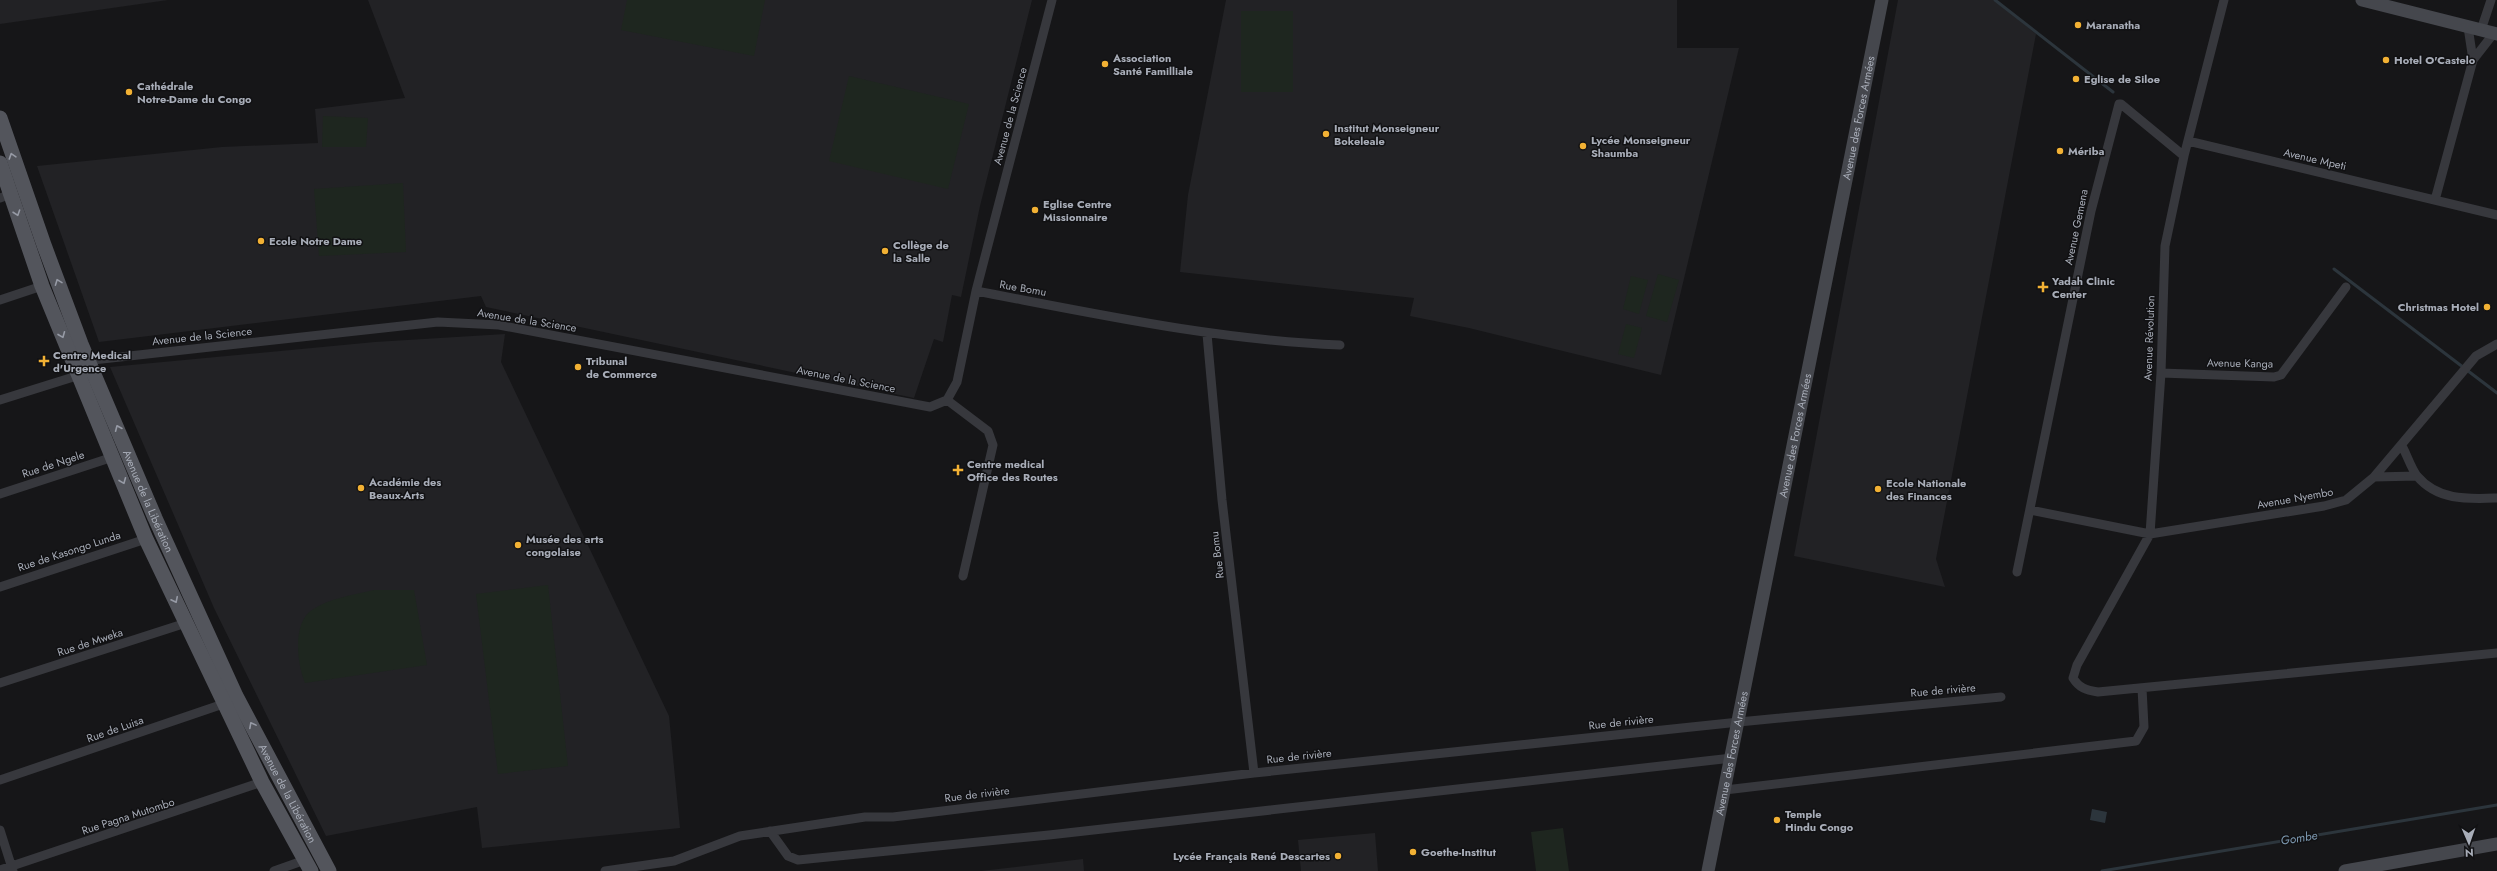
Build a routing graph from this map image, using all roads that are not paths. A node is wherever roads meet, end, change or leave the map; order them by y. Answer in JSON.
{"nodes":[{"id":1,"x":1052,"y":0,"type":"edge"},
{"id":2,"x":1882,"y":0,"type":"edge"},
{"id":3,"x":2224,"y":0,"type":"edge"},
{"id":4,"x":2362,"y":0,"type":"edge"},
{"id":5,"x":2490,"y":0,"type":"edge"},
{"id":6,"x":2468,"y":27,"type":"junction"},
{"id":7,"x":2481,"y":30,"type":"junction"},
{"id":8,"x":2495,"y":34,"type":"edge"},
{"id":9,"x":2473,"y":60,"type":"junction"},
{"id":10,"x":0,"y":118,"type":"edge"},
{"id":11,"x":2188,"y":141,"type":"junction"},
{"id":12,"x":2184,"y":156,"type":"junction"},
{"id":13,"x":0,"y":163,"type":"edge"},
{"id":14,"x":5,"y":196,"type":"edge"},
{"id":15,"x":2435,"y":200,"type":"junction"},
{"id":16,"x":2497,"y":215,"type":"edge"},
{"id":17,"x":42,"y":286,"type":"junction"},
{"id":18,"x":2346,"y":287,"type":"dead end"},
{"id":19,"x":976,"y":291,"type":"junction"},
{"id":20,"x":0,"y":300,"type":"edge"},
{"id":21,"x":1206,"y":334,"type":"junction"},
{"id":22,"x":2497,"y":344,"type":"edge"},
{"id":23,"x":1340,"y":345,"type":"dead end"},
{"id":24,"x":90,"y":365,"type":"junction"},
{"id":25,"x":75,"y":369,"type":"junction"},
{"id":26,"x":2161,"y":373,"type":"junction"},
{"id":27,"x":0,"y":400,"type":"edge"},
{"id":28,"x":947,"y":400,"type":"junction"},
{"id":29,"x":2402,"y":446,"type":"junction"},
{"id":30,"x":113,"y":457,"type":"junction"},
{"id":31,"x":2417,"y":476,"type":"junction"},
{"id":32,"x":2374,"y":478,"type":"junction"},
{"id":33,"x":0,"y":494,"type":"edge"},
{"id":34,"x":2497,"y":498,"type":"edge"},
{"id":35,"x":2030,"y":510,"type":"junction"},
{"id":36,"x":2150,"y":534,"type":"junction"},
{"id":37,"x":146,"y":539,"type":"junction"},
{"id":38,"x":2017,"y":572,"type":"dead end"},
{"id":39,"x":963,"y":576,"type":"dead end"},
{"id":40,"x":0,"y":587,"type":"edge"},
{"id":41,"x":186,"y":623,"type":"junction"},
{"id":42,"x":2497,"y":653,"type":"edge"},
{"id":43,"x":0,"y":683,"type":"edge"},
{"id":44,"x":2142,"y":688,"type":"junction"},
{"id":45,"x":2001,"y":697,"type":"dead end"},
{"id":46,"x":231,"y":700,"type":"junction"},
{"id":47,"x":1739,"y":722,"type":"junction"},
{"id":48,"x":1732,"y":758,"type":"junction"},
{"id":49,"x":1254,"y":773,"type":"junction"},
{"id":50,"x":0,"y":780,"type":"edge"},
{"id":51,"x":262,"y":782,"type":"junction"},
{"id":52,"x":1725,"y":790,"type":"junction"},
{"id":53,"x":0,"y":830,"type":"edge"},
{"id":54,"x":770,"y":831,"type":"junction"},
{"id":55,"x":2497,"y":844,"type":"edge"},
{"id":56,"x":308,"y":866,"type":"edge"},
{"id":57,"x":12,"y":869,"type":"edge"},
{"id":58,"x":0,"y":870,"type":"edge"},
{"id":59,"x":274,"y":871,"type":"edge"},
{"id":60,"x":329,"y":871,"type":"edge"},
{"id":61,"x":605,"y":871,"type":"edge"},
{"id":62,"x":1708,"y":871,"type":"edge"},
{"id":63,"x":2345,"y":871,"type":"edge"}],
"edges":[{"from":1,"to":19,"type":"street","name":"Avenue de la Science"},
{"from":2,"to":47,"type":"street","name":"Avenue des Forces Armées"},
{"from":3,"to":11,"type":"street","name":"Avenue Révolution"},
{"from":4,"to":6,"type":"street"},
{"from":5,"to":7,"type":"street"},
{"from":6,"to":7,"type":"street"},
{"from":6,"to":9,"type":"street"},
{"from":7,"to":8,"type":"street"},
{"from":8,"to":9,"type":"street"},
{"from":9,"to":15,"type":"street"},
{"from":24,"to":10,"type":"main road","name":"Avenue de la Libération","one_way":true},
{"from":11,"to":12,"type":"street","name":"Avenue Révolution"},
{"from":11,"to":15,"type":"street","name":"Avenue Mpeti"},
{"from":12,"to":26,"type":"street","name":"Avenue Révolution"},
{"from":12,"to":35,"type":"street","name":"Avenue Gemena"},
{"from":13,"to":14,"type":"main road","name":"Avenue de la Libération"},
{"from":14,"to":17,"type":"main road","name":"Avenue de la Libération","one_way":true},
{"from":15,"to":16,"type":"street","name":"Avenue Mpeti"},
{"from":17,"to":20,"type":"street"},
{"from":17,"to":25,"type":"main road","name":"Avenue de la Libération","one_way":true},
{"from":18,"to":26,"type":"street","name":"Avenue Kanga"},
{"from":19,"to":21,"type":"street","name":"Rue Bomu"},
{"from":19,"to":28,"type":"street","name":"Avenue de la Science"},
{"from":21,"to":23,"type":"street","name":"Rue Bomu"},
{"from":21,"to":49,"type":"street","name":"Rue Bomu"},
{"from":22,"to":29,"type":"street","name":"Avenue Nyembo"},
{"from":24,"to":25,"type":"street","name":"Avenue de la Science"},
{"from":24,"to":25,"type":"street"},
{"from":24,"to":28,"type":"street","name":"Avenue de la Science"},
{"from":46,"to":24,"type":"main road","name":"Avenue de la Libération","one_way":true},
{"from":25,"to":27,"type":"street"},
{"from":25,"to":30,"type":"main road","name":"Avenue de la Libération"},
{"from":26,"to":36,"type":"street","name":"Avenue Révolution"},
{"from":28,"to":39,"type":"street"},
{"from":29,"to":31,"type":"street"},
{"from":29,"to":32,"type":"street","name":"Avenue Nyembo"},
{"from":30,"to":33,"type":"street","name":"Rue de Ngele"},
{"from":30,"to":37,"type":"main road","name":"Avenue de la Libération","one_way":true},
{"from":31,"to":32,"type":"street"},
{"from":31,"to":34,"type":"street"},
{"from":32,"to":36,"type":"street","name":"Avenue Nyembo"},
{"from":35,"to":36,"type":"street"},
{"from":35,"to":38,"type":"street","name":"Avenue Gemena"},
{"from":36,"to":44,"type":"street","name":"Avenue Révolution"},
{"from":37,"to":40,"type":"street","name":"Rue de Kasongo Lunda"},
{"from":37,"to":41,"type":"main road","name":"Avenue de la Libération","one_way":true},
{"from":41,"to":43,"type":"street","name":"Rue de Mweka"},
{"from":41,"to":46,"type":"main road","name":"Avenue de la Libération"},
{"from":42,"to":44,"type":"street"},
{"from":44,"to":52,"type":"street"},
{"from":45,"to":47,"type":"street","name":"Rue de rivière"},
{"from":46,"to":50,"type":"street","name":"Rue de Luisa"},
{"from":46,"to":51,"type":"main road","name":"Avenue de la Libération"},
{"from":60,"to":46,"type":"main road","name":"Avenue de la Libération","one_way":true},
{"from":47,"to":48,"type":"street","name":"Avenue des Forces Armées"},
{"from":47,"to":49,"type":"street","name":"Rue de rivière"},
{"from":48,"to":52,"type":"street","name":"Avenue des Forces Armées"},
{"from":48,"to":54,"type":"street"},
{"from":49,"to":54,"type":"street","name":"Rue de rivière"},
{"from":51,"to":56,"type":"main road","name":"Avenue de la Libération"},
{"from":51,"to":57,"type":"street","name":"Rue Pagna Mutombo"},
{"from":52,"to":62,"type":"street","name":"Avenue des Forces Armées"},
{"from":53,"to":57,"type":"street"},
{"from":54,"to":61,"type":"street","name":"Rue de rivière"},
{"from":55,"to":63,"type":"street"},
{"from":56,"to":59,"type":"street"},
{"from":57,"to":58,"type":"street","name":"Rue Pagna Mutombo"}]}
